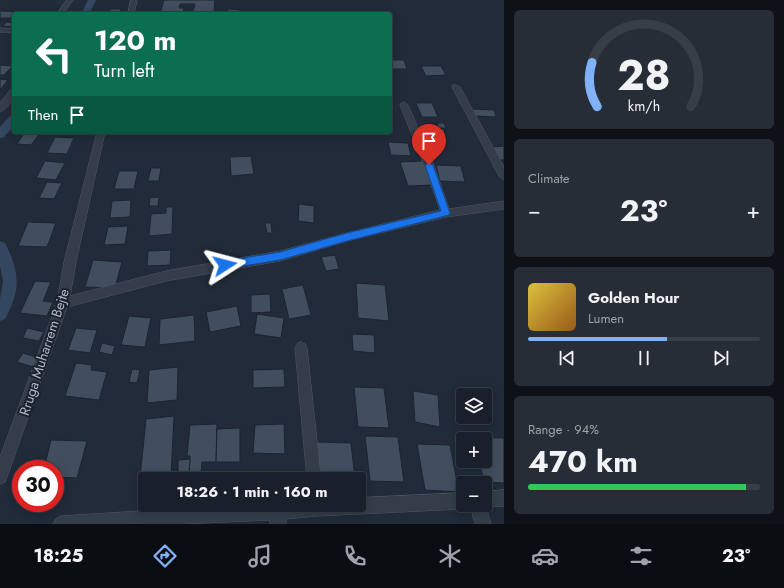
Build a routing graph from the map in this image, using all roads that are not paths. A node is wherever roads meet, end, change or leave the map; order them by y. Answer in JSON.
{"nodes":[{"id":1,"x":70,"y":0,"type":"edge"},
{"id":2,"x":134,"y":0,"type":"edge"},
{"id":3,"x":61,"y":12,"type":"edge"},
{"id":4,"x":131,"y":12,"type":"edge"},
{"id":5,"x":0,"y":30,"type":"edge"},
{"id":6,"x":12,"y":31,"type":"edge"},
{"id":7,"x":456,"y":87,"type":"dead end"},
{"id":8,"x":12,"y":94,"type":"edge"},
{"id":9,"x":404,"y":105,"type":"dead end"},
{"id":10,"x":0,"y":109,"type":"edge"},
{"id":11,"x":102,"y":134,"type":"edge"},
{"id":12,"x":504,"y":176,"type":"edge"},
{"id":13,"x":504,"y":205,"type":"edge"},
{"id":14,"x":446,"y":213,"type":"junction"},
{"id":15,"x":63,"y":303,"type":"junction"},
{"id":16,"x":301,"y":348,"type":"dead end"},
{"id":17,"x":313,"y":472,"type":"edge"},
{"id":18,"x":0,"y":477,"type":"edge"},
{"id":19,"x":504,"y":498,"type":"edge"},
{"id":20,"x":492,"y":499,"type":"edge"},
{"id":21,"x":456,"y":501,"type":"edge"},
{"id":22,"x":366,"y":504,"type":"edge"},
{"id":23,"x":297,"y":512,"type":"edge"},
{"id":24,"x":480,"y":512,"type":"edge"},
{"id":25,"x":278,"y":518,"type":"edge"},
{"id":26,"x":144,"y":522,"type":"edge"},
{"id":27,"x":61,"y":524,"type":"edge"},
{"id":28,"x":483,"y":524,"type":"edge"}],
"edges":[{"from":1,"to":3,"type":"street"},
{"from":2,"to":4,"type":"street"},
{"from":5,"to":6,"type":"street"},
{"from":7,"to":12,"type":"street"},
{"from":8,"to":10,"type":"street"},
{"from":9,"to":14,"type":"street"},
{"from":11,"to":15,"type":"street","name":"Rruga Muharrem Bejte"},
{"from":13,"to":14,"type":"street"},
{"from":14,"to":15,"type":"street"},
{"from":15,"to":18,"type":"street","name":"Rruga Muharrem Bejte"},
{"from":16,"to":17,"type":"street"},
{"from":19,"to":20,"type":"street"},
{"from":21,"to":22,"type":"street"},
{"from":23,"to":25,"type":"street"},
{"from":24,"to":28,"type":"street"},
{"from":25,"to":26,"type":"street"},
{"from":26,"to":27,"type":"street"}]}
